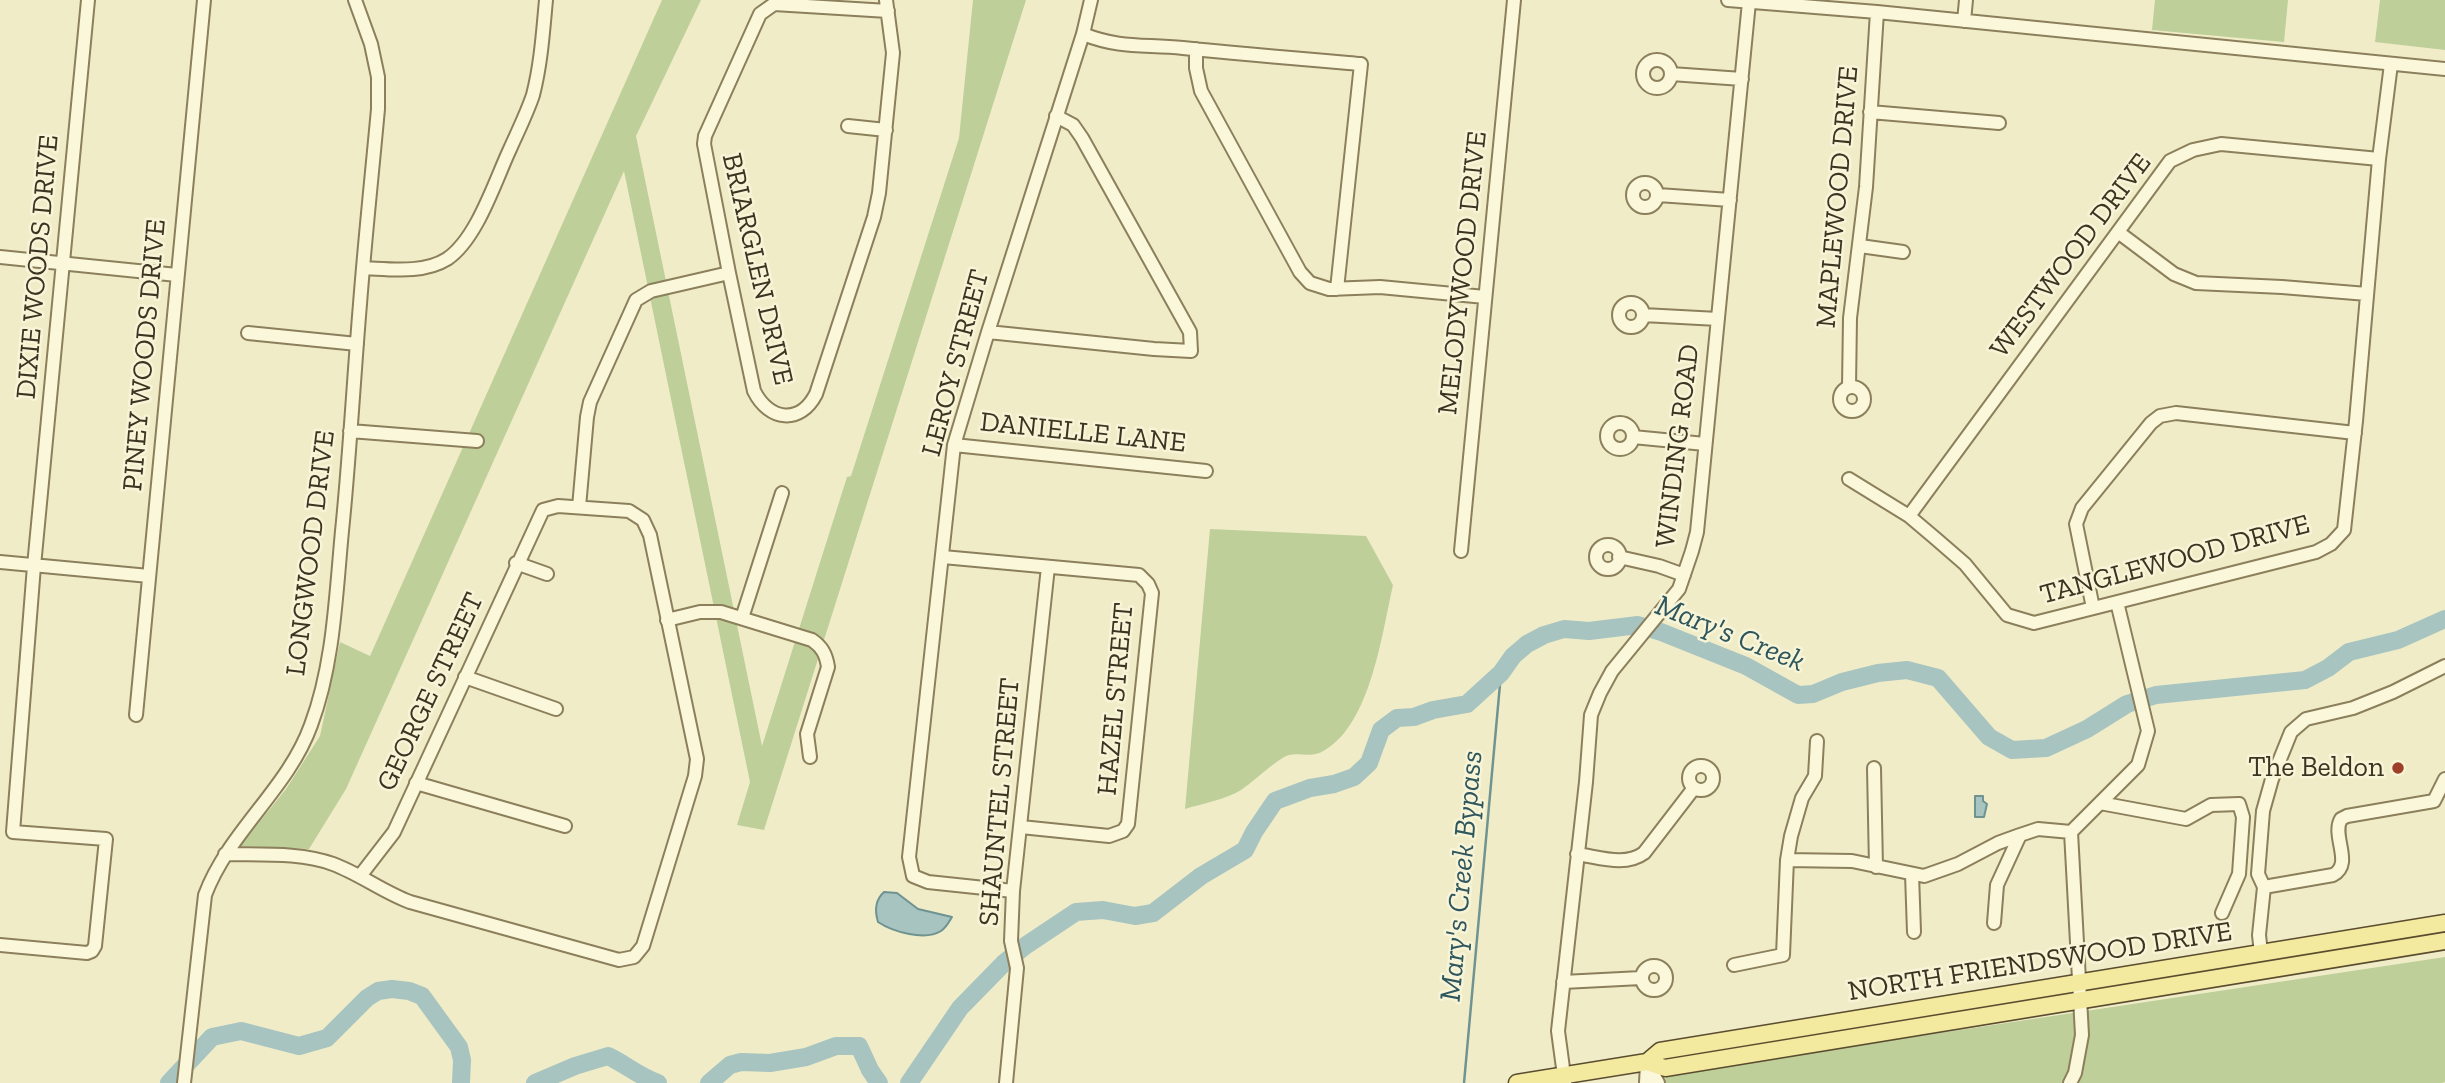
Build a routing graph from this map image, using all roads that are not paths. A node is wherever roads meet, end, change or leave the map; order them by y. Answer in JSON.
{"nodes":[{"id":1,"x":88,"y":0,"type":"edge"},
{"id":2,"x":204,"y":0,"type":"edge"},
{"id":3,"x":355,"y":0,"type":"edge"},
{"id":4,"x":546,"y":0,"type":"edge"},
{"id":5,"x":1091,"y":0,"type":"edge"},
{"id":6,"x":1514,"y":0,"type":"edge"},
{"id":7,"x":1728,"y":0,"type":"edge"},
{"id":8,"x":1966,"y":0,"type":"edge"},
{"id":9,"x":1749,"y":2,"type":"junction"},
{"id":10,"x":887,"y":5,"type":"edge"},
{"id":11,"x":1877,"y":12,"type":"junction"},
{"id":12,"x":1964,"y":21,"type":"junction"},
{"id":13,"x":1083,"y":34,"type":"junction"},
{"id":14,"x":1196,"y":49,"type":"junction"},
{"id":15,"x":2391,"y":64,"type":"junction"},
{"id":16,"x":2445,"y":69,"type":"edge"},
{"id":17,"x":1671,"y":74,"type":"dead end"},
{"id":18,"x":1742,"y":79,"type":"junction"},
{"id":19,"x":1870,"y":112,"type":"junction"},
{"id":20,"x":1056,"y":116,"type":"junction"},
{"id":21,"x":1999,"y":123,"type":"dead end"},
{"id":22,"x":848,"y":126,"type":"dead end"},
{"id":23,"x":886,"y":130,"type":"junction"},
{"id":24,"x":2379,"y":159,"type":"junction"},
{"id":25,"x":1658,"y":195,"type":"dead end"},
{"id":26,"x":1730,"y":201,"type":"junction"},
{"id":27,"x":2118,"y":232,"type":"junction"},
{"id":28,"x":1860,"y":246,"type":"junction"},
{"id":29,"x":1903,"y":252,"type":"dead end"},
{"id":30,"x":0,"y":257,"type":"edge"},
{"id":31,"x":62,"y":265,"type":"junction"},
{"id":32,"x":363,"y":268,"type":"junction"},
{"id":33,"x":729,"y":273,"type":"junction"},
{"id":34,"x":177,"y":275,"type":"junction"},
{"id":35,"x":1337,"y":289,"type":"junction"},
{"id":36,"x":2367,"y":295,"type":"junction"},
{"id":37,"x":1485,"y":297,"type":"junction"},
{"id":38,"x":1643,"y":315,"type":"dead end"},
{"id":39,"x":1718,"y":319,"type":"junction"},
{"id":40,"x":988,"y":332,"type":"junction"},
{"id":41,"x":248,"y":333,"type":"dead end"},
{"id":42,"x":357,"y":344,"type":"junction"},
{"id":43,"x":1849,"y":387,"type":"dead end"},
{"id":44,"x":351,"y":431,"type":"junction"},
{"id":45,"x":2355,"y":433,"type":"junction"},
{"id":46,"x":1633,"y":437,"type":"dead end"},
{"id":47,"x":477,"y":441,"type":"dead end"},
{"id":48,"x":1705,"y":444,"type":"junction"},
{"id":49,"x":954,"y":445,"type":"junction"},
{"id":50,"x":1206,"y":471,"type":"dead end"},
{"id":51,"x":1849,"y":479,"type":"dead end"},
{"id":52,"x":782,"y":493,"type":"dead end"},
{"id":53,"x":579,"y":507,"type":"junction"},
{"id":54,"x":1909,"y":516,"type":"junction"},
{"id":55,"x":1461,"y":551,"type":"dead end"},
{"id":56,"x":943,"y":557,"type":"junction"},
{"id":57,"x":1619,"y":557,"type":"dead end"},
{"id":58,"x":0,"y":562,"type":"edge"},
{"id":59,"x":516,"y":564,"type":"junction"},
{"id":60,"x":34,"y":566,"type":"junction"},
{"id":61,"x":1048,"y":567,"type":"junction"},
{"id":62,"x":547,"y":574,"type":"dead end"},
{"id":63,"x":1684,"y":575,"type":"junction"},
{"id":64,"x":149,"y":576,"type":"junction"},
{"id":65,"x":2118,"y":602,"type":"junction"},
{"id":66,"x":2093,"y":608,"type":"junction"},
{"id":67,"x":742,"y":618,"type":"junction"},
{"id":68,"x":667,"y":620,"type":"junction"},
{"id":69,"x":2445,"y":666,"type":"edge"},
{"id":70,"x":465,"y":677,"type":"junction"},
{"id":71,"x":556,"y":709,"type":"dead end"},
{"id":72,"x":136,"y":715,"type":"dead end"},
{"id":73,"x":1817,"y":741,"type":"dead end"},
{"id":74,"x":810,"y":757,"type":"dead end"},
{"id":75,"x":1874,"y":768,"type":"dead end"},
{"id":76,"x":2445,"y":779,"type":"edge"},
{"id":77,"x":416,"y":783,"type":"junction"},
{"id":78,"x":1694,"y":788,"type":"dead end"},
{"id":79,"x":2100,"y":803,"type":"junction"},
{"id":80,"x":565,"y":826,"type":"dead end"},
{"id":81,"x":1021,"y":827,"type":"junction"},
{"id":82,"x":2071,"y":832,"type":"junction"},
{"id":83,"x":2020,"y":835,"type":"junction"},
{"id":84,"x":225,"y":853,"type":"junction"},
{"id":85,"x":1577,"y":854,"type":"junction"},
{"id":86,"x":1787,"y":860,"type":"junction"},
{"id":87,"x":1876,"y":867,"type":"junction"},
{"id":88,"x":1912,"y":874,"type":"junction"},
{"id":89,"x":360,"y":876,"type":"junction"},
{"id":90,"x":2264,"y":887,"type":"junction"},
{"id":91,"x":1013,"y":891,"type":"junction"},
{"id":92,"x":2222,"y":913,"type":"dead end"},
{"id":93,"x":1994,"y":923,"type":"dead end"},
{"id":94,"x":2445,"y":923,"type":"edge"},
{"id":95,"x":1913,"y":932,"type":"dead end"},
{"id":96,"x":2445,"y":941,"type":"edge"},
{"id":97,"x":0,"y":945,"type":"edge"},
{"id":98,"x":2261,"y":953,"type":"junction"},
{"id":99,"x":1734,"y":965,"type":"dead end"},
{"id":100,"x":1641,"y":978,"type":"dead end"},
{"id":101,"x":1563,"y":982,"type":"junction"},
{"id":102,"x":2080,"y":982,"type":"junction"},
{"id":103,"x":2080,"y":1000,"type":"junction"},
{"id":104,"x":1647,"y":1062,"type":"junction"},
{"id":105,"x":1565,"y":1079,"type":"edge"},
{"id":106,"x":184,"y":1083,"type":"edge"},
{"id":107,"x":1006,"y":1083,"type":"edge"},
{"id":108,"x":1517,"y":1083,"type":"edge"},
{"id":109,"x":1646,"y":1083,"type":"edge"},
{"id":110,"x":1658,"y":1083,"type":"edge"},
{"id":111,"x":2070,"y":1083,"type":"edge"}],
"edges":[{"from":1,"to":31,"type":"street","name":"DIXIE WOODS DRIVE"},
{"from":2,"to":34,"type":"street","name":"PINEY WOODS DRIVE"},
{"from":3,"to":32,"type":"street","name":"LONGWOOD DRIVE"},
{"from":4,"to":32,"type":"street"},
{"from":5,"to":13,"type":"street","name":"LEROY STREET"},
{"from":6,"to":37,"type":"street","name":"MELODYWOOD DRIVE"},
{"from":7,"to":9,"type":"street"},
{"from":8,"to":12,"type":"street"},
{"from":9,"to":11,"type":"street"},
{"from":9,"to":18,"type":"street","name":"WINDING ROAD"},
{"from":10,"to":23,"type":"street"},
{"from":10,"to":33,"type":"street","name":"BRIARGLEN DRIVE"},
{"from":11,"to":12,"type":"street"},
{"from":11,"to":19,"type":"street","name":"MAPLEWOOD DRIVE"},
{"from":12,"to":15,"type":"street"},
{"from":13,"to":14,"type":"street"},
{"from":13,"to":20,"type":"street","name":"LEROY STREET"},
{"from":14,"to":35,"type":"street"},
{"from":14,"to":35,"type":"street"},
{"from":15,"to":16,"type":"street"},
{"from":15,"to":24,"type":"street","name":"TANGLEWOOD DRIVE"},
{"from":17,"to":18,"type":"street"},
{"from":18,"to":26,"type":"street","name":"WINDING ROAD"},
{"from":19,"to":21,"type":"street"},
{"from":19,"to":28,"type":"street","name":"MAPLEWOOD DRIVE"},
{"from":20,"to":40,"type":"street","name":"LEROY STREET"},
{"from":20,"to":40,"type":"street"},
{"from":22,"to":23,"type":"street"},
{"from":23,"to":33,"type":"street","name":"BRIARGLEN DRIVE"},
{"from":24,"to":27,"type":"street","name":"WESTWOOD DRIVE"},
{"from":24,"to":36,"type":"street","name":"TANGLEWOOD DRIVE"},
{"from":25,"to":26,"type":"street"},
{"from":26,"to":39,"type":"street","name":"WINDING ROAD"},
{"from":27,"to":36,"type":"street"},
{"from":27,"to":54,"type":"street","name":"WESTWOOD DRIVE"},
{"from":28,"to":29,"type":"street"},
{"from":28,"to":43,"type":"street","name":"MAPLEWOOD DRIVE"},
{"from":30,"to":31,"type":"street"},
{"from":31,"to":34,"type":"street"},
{"from":31,"to":60,"type":"street","name":"DIXIE WOODS DRIVE"},
{"from":32,"to":42,"type":"street","name":"LONGWOOD DRIVE"},
{"from":33,"to":53,"type":"street"},
{"from":34,"to":64,"type":"street","name":"PINEY WOODS DRIVE"},
{"from":35,"to":37,"type":"street"},
{"from":36,"to":45,"type":"street","name":"TANGLEWOOD DRIVE"},
{"from":37,"to":55,"type":"street","name":"MELODYWOOD DRIVE"},
{"from":38,"to":39,"type":"street"},
{"from":39,"to":48,"type":"street","name":"WINDING ROAD"},
{"from":40,"to":49,"type":"street","name":"LEROY STREET"},
{"from":41,"to":42,"type":"street"},
{"from":42,"to":44,"type":"street","name":"LONGWOOD DRIVE"},
{"from":44,"to":47,"type":"street"},
{"from":44,"to":84,"type":"street","name":"LONGWOOD DRIVE"},
{"from":45,"to":65,"type":"street","name":"TANGLEWOOD DRIVE"},
{"from":45,"to":66,"type":"street"},
{"from":46,"to":48,"type":"street"},
{"from":48,"to":63,"type":"street","name":"WINDING ROAD"},
{"from":49,"to":50,"type":"street","name":"DANIELLE LANE"},
{"from":49,"to":56,"type":"street","name":"LEROY STREET"},
{"from":51,"to":54,"type":"street","name":"TANGLEWOOD DRIVE"},
{"from":52,"to":67,"type":"street"},
{"from":53,"to":59,"type":"street","name":"GEORGE STREET"},
{"from":53,"to":68,"type":"street"},
{"from":54,"to":66,"type":"street","name":"TANGLEWOOD DRIVE"},
{"from":56,"to":61,"type":"street"},
{"from":56,"to":91,"type":"street","name":"LEROY STREET"},
{"from":57,"to":63,"type":"street"},
{"from":58,"to":60,"type":"street"},
{"from":59,"to":62,"type":"street"},
{"from":59,"to":70,"type":"street","name":"GEORGE STREET"},
{"from":60,"to":64,"type":"street"},
{"from":60,"to":97,"type":"street","name":"DIXIE WOODS DRIVE"},
{"from":61,"to":81,"type":"street","name":"SHAUNTEL STREET"},
{"from":61,"to":81,"type":"street","name":"HAZEL STREET"},
{"from":63,"to":85,"type":"street","name":"WINDING ROAD"},
{"from":64,"to":72,"type":"street","name":"PINEY WOODS DRIVE"},
{"from":65,"to":66,"type":"street","name":"TANGLEWOOD DRIVE"},
{"from":65,"to":79,"type":"street"},
{"from":67,"to":68,"type":"street"},
{"from":67,"to":74,"type":"street"},
{"from":68,"to":89,"type":"street"},
{"from":69,"to":90,"type":"street"},
{"from":70,"to":71,"type":"street"},
{"from":70,"to":77,"type":"street","name":"GEORGE STREET"},
{"from":73,"to":86,"type":"street"},
{"from":75,"to":87,"type":"street"},
{"from":76,"to":90,"type":"street"},
{"from":77,"to":80,"type":"street"},
{"from":77,"to":89,"type":"street","name":"GEORGE STREET"},
{"from":78,"to":85,"type":"street"},
{"from":79,"to":82,"type":"street"},
{"from":79,"to":92,"type":"street"},
{"from":81,"to":91,"type":"street","name":"SHAUNTEL STREET"},
{"from":82,"to":83,"type":"street"},
{"from":82,"to":102,"type":"street"},
{"from":83,"to":88,"type":"street"},
{"from":83,"to":93,"type":"street"},
{"from":84,"to":89,"type":"street"},
{"from":84,"to":106,"type":"street","name":"LONGWOOD DRIVE"},
{"from":85,"to":101,"type":"street","name":"WINDING ROAD"},
{"from":86,"to":87,"type":"street"},
{"from":86,"to":99,"type":"street"},
{"from":87,"to":88,"type":"street"},
{"from":88,"to":95,"type":"street"},
{"from":90,"to":98,"type":"street"},
{"from":91,"to":107,"type":"street","name":"SHAUNTEL STREET"},
{"from":94,"to":98,"type":"main road","name":"NORTH FRIENDSWOOD DRIVE"},
{"from":96,"to":103,"type":"main road","name":"NORTH FRIENDSWOOD DRIVE"},
{"from":98,"to":102,"type":"main road","name":"NORTH FRIENDSWOOD DRIVE"},
{"from":100,"to":101,"type":"street"},
{"from":101,"to":105,"type":"street","name":"WINDING ROAD"},
{"from":102,"to":103,"type":"street"},
{"from":102,"to":104,"type":"main road","name":"NORTH FRIENDSWOOD DRIVE"},
{"from":103,"to":104,"type":"main road","name":"NORTH FRIENDSWOOD DRIVE"},
{"from":103,"to":111,"type":"street"},
{"from":104,"to":105,"type":"main road","name":"NORTH FRIENDSWOOD DRIVE"},
{"from":104,"to":109,"type":"street"},
{"from":104,"to":110,"type":"street"},
{"from":105,"to":108,"type":"main road","name":"NORTH FRIENDSWOOD DRIVE"}]}
